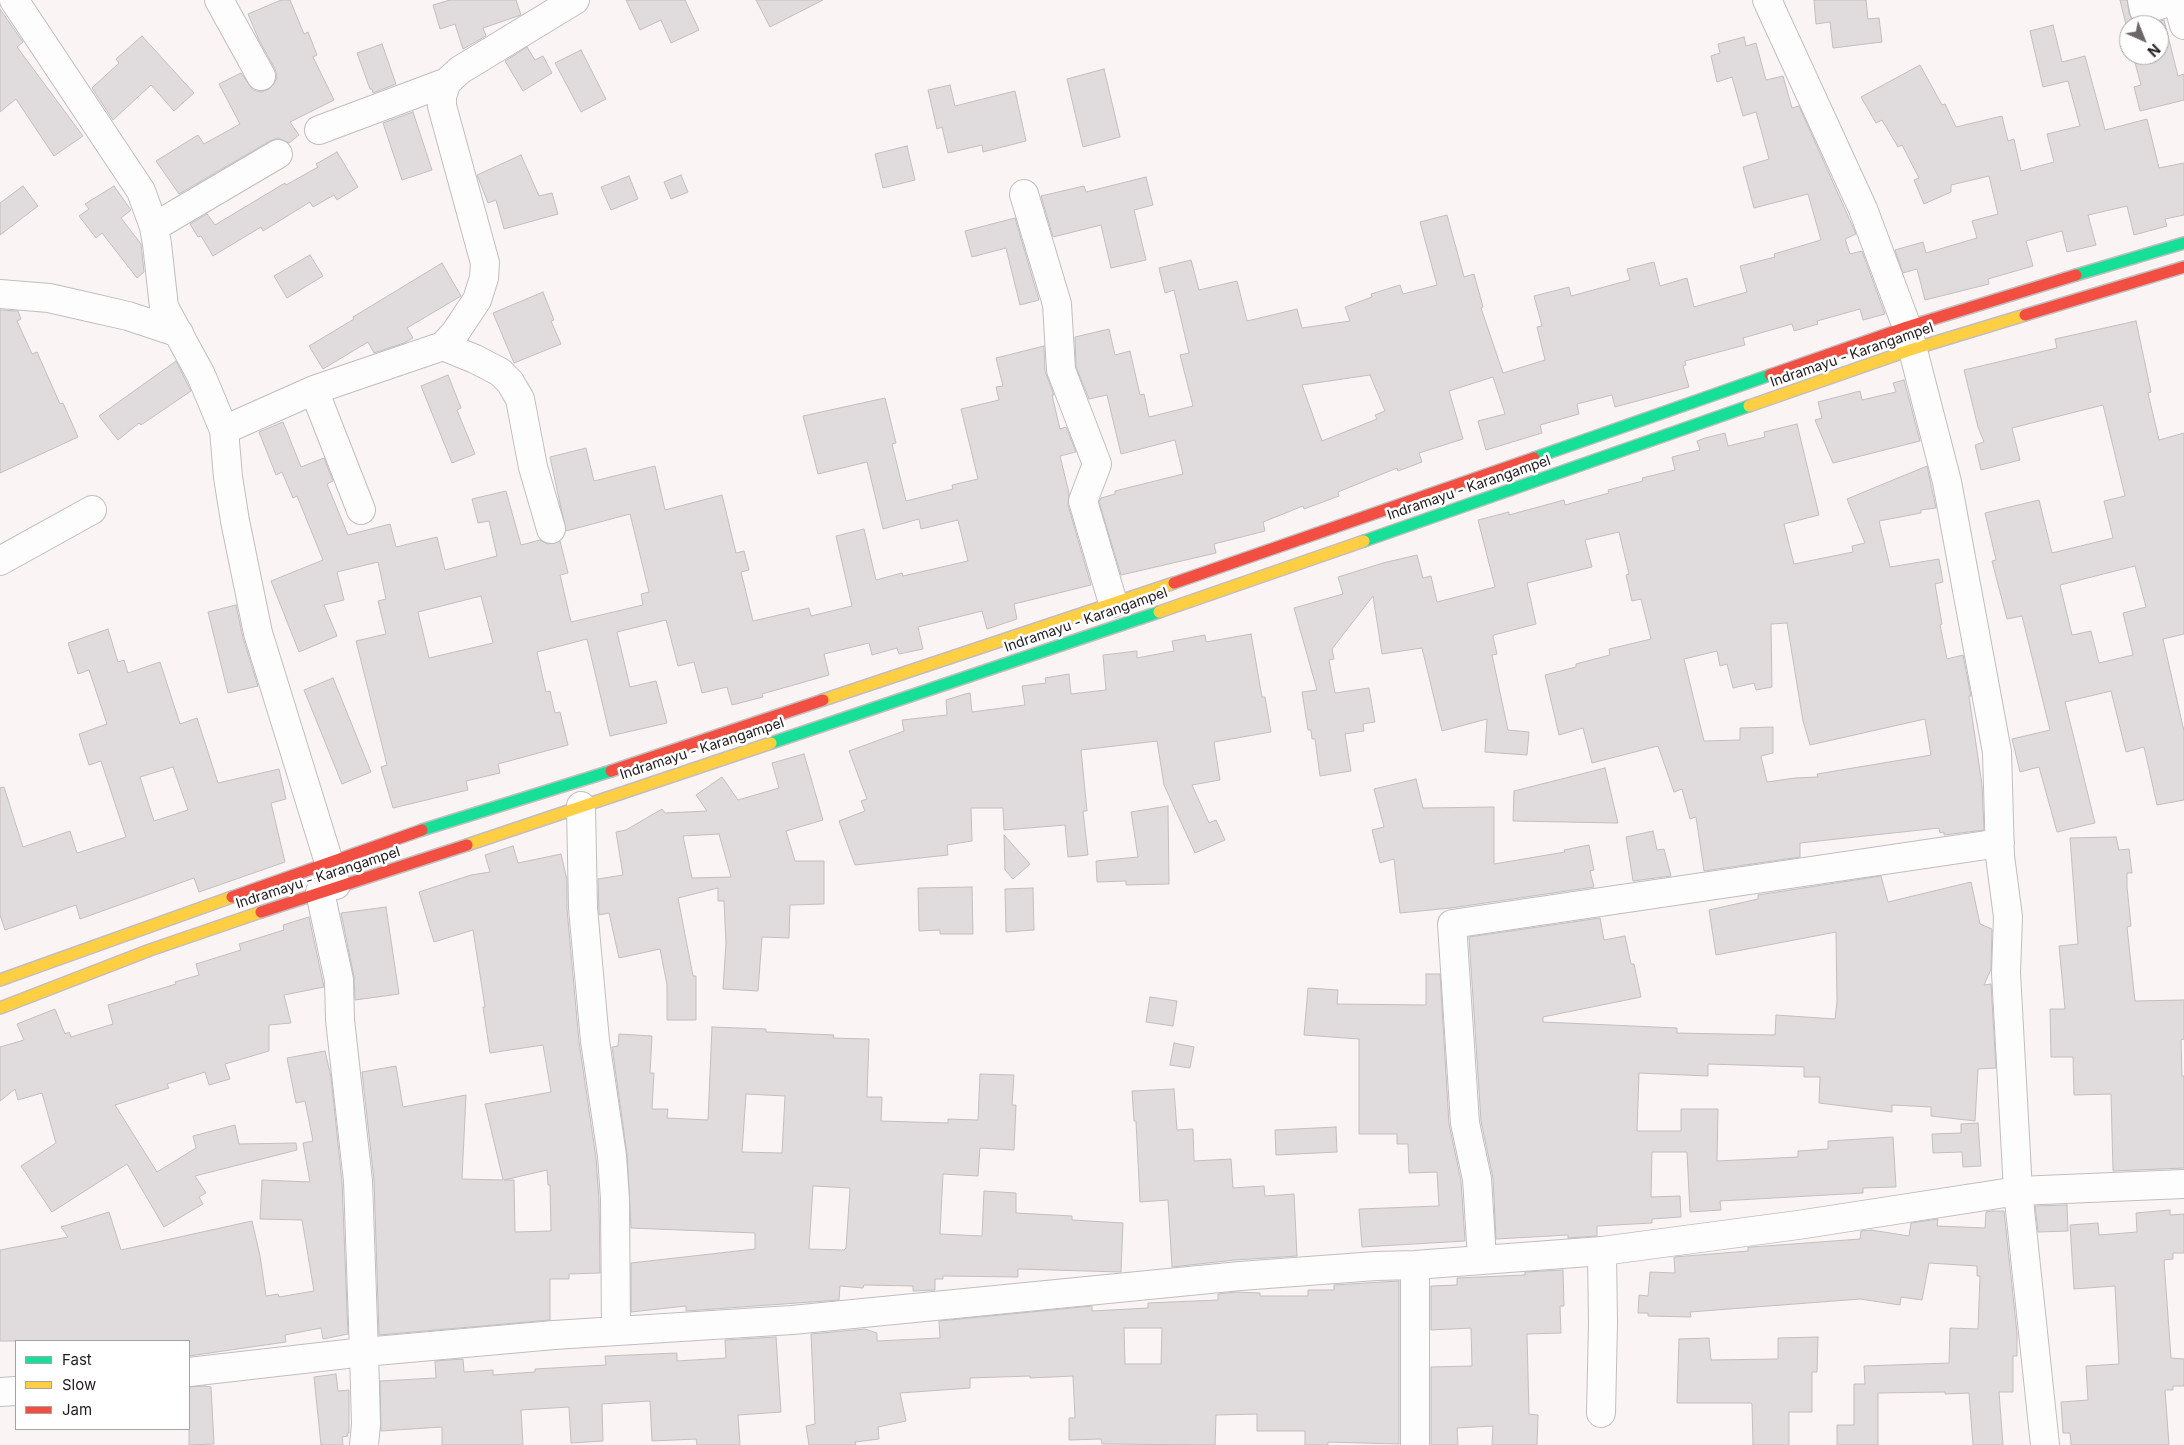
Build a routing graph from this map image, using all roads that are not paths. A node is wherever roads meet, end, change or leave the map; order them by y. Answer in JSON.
{"nodes":[{"id":1,"x":219,"y":0,"type":"edge"},
{"id":2,"x":575,"y":0,"type":"edge"},
{"id":3,"x":1767,"y":0,"type":"edge"},
{"id":4,"x":2142,"y":0,"type":"edge"},
{"id":5,"x":2176,"y":0,"type":"edge"},
{"id":6,"x":17,"y":1,"type":"edge"},
{"id":7,"x":2184,"y":24,"type":"edge"},
{"id":8,"x":261,"y":76,"type":"dead end"},
{"id":9,"x":446,"y":82,"type":"junction"},
{"id":10,"x":319,"y":130,"type":"dead end"},
{"id":11,"x":278,"y":154,"type":"dead end"},
{"id":12,"x":1024,"y":194,"type":"dead end"},
{"id":13,"x":154,"y":227,"type":"junction"},
{"id":14,"x":2184,"y":243,"type":"edge"},
{"id":15,"x":2184,"y":267,"type":"edge"},
{"id":16,"x":0,"y":294,"type":"edge"},
{"id":17,"x":179,"y":333,"type":"junction"},
{"id":18,"x":1910,"y":338,"type":"junction"},
{"id":19,"x":443,"y":346,"type":"junction"},
{"id":20,"x":314,"y":390,"type":"junction"},
{"id":21,"x":224,"y":430,"type":"junction"},
{"id":22,"x":92,"y":510,"type":"dead end"},
{"id":23,"x":361,"y":510,"type":"dead end"},
{"id":24,"x":551,"y":529,"type":"dead end"},
{"id":25,"x":0,"y":561,"type":"edge"},
{"id":26,"x":1121,"y":600,"type":"junction"},
{"id":27,"x":1134,"y":620,"type":"junction"},
{"id":28,"x":821,"y":713,"type":"junction"},
{"id":29,"x":581,"y":806,"type":"junction"},
{"id":30,"x":2000,"y":843,"type":"junction"},
{"id":31,"x":329,"y":881,"type":"junction"},
{"id":32,"x":0,"y":980,"type":"edge"},
{"id":33,"x":0,"y":1008,"type":"edge"},
{"id":34,"x":2184,"y":1184,"type":"edge"},
{"id":35,"x":2018,"y":1191,"type":"junction"},
{"id":36,"x":1602,"y":1251,"type":"junction"},
{"id":37,"x":1482,"y":1259,"type":"junction"},
{"id":38,"x":1414,"y":1265,"type":"junction"},
{"id":39,"x":616,"y":1331,"type":"junction"},
{"id":40,"x":364,"y":1352,"type":"junction"},
{"id":41,"x":190,"y":1372,"type":"edge"},
{"id":42,"x":15,"y":1391,"type":"edge"},
{"id":43,"x":0,"y":1392,"type":"edge"},
{"id":44,"x":1601,"y":1413,"type":"dead end"},
{"id":45,"x":364,"y":1445,"type":"edge"},
{"id":46,"x":1415,"y":1445,"type":"edge"},
{"id":47,"x":2045,"y":1445,"type":"edge"}],
"edges":[{"from":1,"to":8,"type":"street"},
{"from":2,"to":9,"type":"street"},
{"from":3,"to":18,"type":"street"},
{"from":4,"to":5,"type":"street"},
{"from":5,"to":7,"type":"street"},
{"from":6,"to":13,"type":"street"},
{"from":9,"to":10,"type":"street"},
{"from":9,"to":19,"type":"street"},
{"from":11,"to":13,"type":"street"},
{"from":12,"to":26,"type":"street"},
{"from":13,"to":17,"type":"street"},
{"from":14,"to":18,"type":"main road","name":"Indramayu - Karangampel"},
{"from":15,"to":18,"type":"main road","name":"Indramayu - Karangampel"},
{"from":16,"to":17,"type":"street"},
{"from":17,"to":21,"type":"street"},
{"from":18,"to":26,"type":"main road","name":"Indramayu - Karangampel"},
{"from":18,"to":27,"type":"main road","name":"Indramayu - Karangampel"},
{"from":18,"to":30,"type":"street"},
{"from":19,"to":20,"type":"street"},
{"from":19,"to":24,"type":"street"},
{"from":20,"to":21,"type":"street"},
{"from":20,"to":23,"type":"street"},
{"from":21,"to":31,"type":"street"},
{"from":22,"to":25,"type":"street"},
{"from":26,"to":27,"type":"main road"},
{"from":26,"to":28,"type":"main road","name":"Indramayu - Karangampel"},
{"from":27,"to":28,"type":"main road","name":"Indramayu - Karangampel"},
{"from":28,"to":29,"type":"main road","name":"Indramayu - Karangampel"},
{"from":28,"to":31,"type":"main road","name":"Indramayu - Karangampel"},
{"from":29,"to":31,"type":"main road","name":"Indramayu - Karangampel"},
{"from":29,"to":39,"type":"street"},
{"from":30,"to":35,"type":"street"},
{"from":30,"to":37,"type":"street"},
{"from":31,"to":32,"type":"main road","name":"Indramayu - Karangampel"},
{"from":31,"to":33,"type":"main road","name":"Indramayu - Karangampel"},
{"from":31,"to":40,"type":"street"},
{"from":34,"to":35,"type":"street"},
{"from":35,"to":36,"type":"street"},
{"from":35,"to":47,"type":"street"},
{"from":36,"to":37,"type":"street"},
{"from":36,"to":44,"type":"street"},
{"from":37,"to":38,"type":"street"},
{"from":38,"to":39,"type":"street"},
{"from":38,"to":46,"type":"street"},
{"from":39,"to":40,"type":"street"},
{"from":40,"to":41,"type":"street"},
{"from":40,"to":45,"type":"street"},
{"from":42,"to":43,"type":"street"}]}
